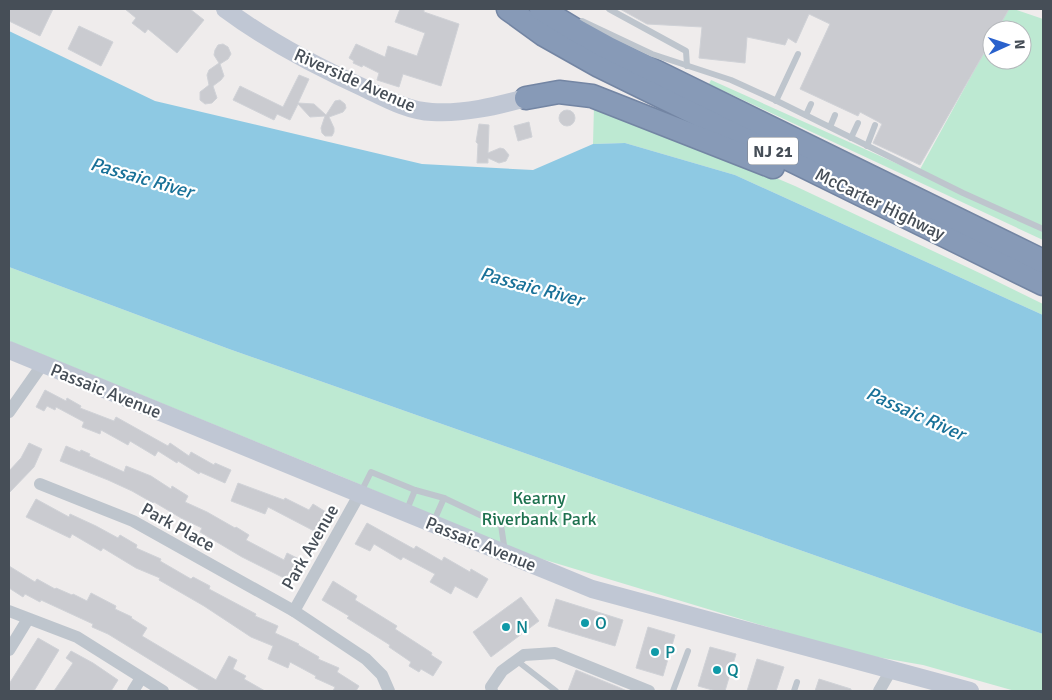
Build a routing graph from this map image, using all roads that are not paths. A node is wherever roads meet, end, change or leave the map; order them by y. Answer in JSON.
{"nodes":[{"id":1,"x":225,"y":9,"type":"edge"},
{"id":2,"x":508,"y":9,"type":"edge"},
{"id":3,"x":541,"y":9,"type":"edge"},
{"id":4,"x":609,"y":9,"type":"edge"},
{"id":5,"x":578,"y":19,"type":"dead end"},
{"id":6,"x":798,"y":54,"type":"dead end"},
{"id":7,"x":687,"y":66,"type":"junction"},
{"id":8,"x":526,"y":98,"type":"joint"},
{"id":9,"x":776,"y":101,"type":"junction"},
{"id":10,"x":811,"y":104,"type":"dead end"},
{"id":11,"x":806,"y":115,"type":"junction"},
{"id":12,"x":835,"y":115,"type":"dead end"},
{"id":13,"x":858,"y":123,"type":"dead end"},
{"id":14,"x":876,"y":125,"type":"dead end"},
{"id":15,"x":830,"y":127,"type":"junction"},
{"id":16,"x":851,"y":138,"type":"junction"},
{"id":17,"x":867,"y":146,"type":"junction"},
{"id":18,"x":1043,"y":230,"type":"edge"},
{"id":19,"x":1038,"y":258,"type":"edge"},
{"id":20,"x":1000,"y":263,"type":"junction"},
{"id":21,"x":1043,"y":284,"type":"edge"},
{"id":22,"x":9,"y":350,"type":"edge"},
{"id":23,"x":42,"y":365,"type":"junction"},
{"id":24,"x":9,"y":412,"type":"edge"},
{"id":25,"x":40,"y":484,"type":"dead end"},
{"id":26,"x":415,"y":490,"type":"junction"},
{"id":27,"x":360,"y":495,"type":"junction"},
{"id":28,"x":444,"y":498,"type":"junction"},
{"id":29,"x":406,"y":514,"type":"junction"},
{"id":30,"x":433,"y":524,"type":"junction"},
{"id":31,"x":505,"y":554,"type":"junction"},
{"id":32,"x":9,"y":611,"type":"edge"},
{"id":33,"x":294,"y":611,"type":"junction"},
{"id":34,"x":28,"y":619,"type":"junction"},
{"id":35,"x":9,"y":650,"type":"edge"},
{"id":36,"x":688,"y":651,"type":"dead end"},
{"id":37,"x":516,"y":660,"type":"junction"},
{"id":38,"x":891,"y":670,"type":"junction"},
{"id":39,"x":141,"y":678,"type":"junction"},
{"id":40,"x":796,"y":682,"type":"dead end"},
{"id":41,"x":133,"y":691,"type":"edge"},
{"id":42,"x":163,"y":691,"type":"edge"},
{"id":43,"x":390,"y":691,"type":"edge"},
{"id":44,"x":492,"y":691,"type":"edge"},
{"id":45,"x":556,"y":691,"type":"edge"},
{"id":46,"x":649,"y":691,"type":"edge"},
{"id":47,"x":673,"y":691,"type":"edge"},
{"id":48,"x":794,"y":691,"type":"edge"},
{"id":49,"x":880,"y":691,"type":"edge"},
{"id":50,"x":970,"y":691,"type":"edge"}],
"edges":[{"from":1,"to":8,"type":"main road","name":"Riverside Avenue"},
{"from":2,"to":20,"type":"highway","name":"McCarter Highway","number":"NJ 21"},
{"from":3,"to":19,"type":"highway","number":"NJ 21"},
{"from":4,"to":7,"type":"lane"},
{"from":5,"to":7,"type":"lane"},
{"from":6,"to":9,"type":"lane"},
{"from":7,"to":9,"type":"lane"},
{"from":8,"to":20,"type":"highway"},
{"from":9,"to":11,"type":"lane"},
{"from":10,"to":11,"type":"lane"},
{"from":11,"to":15,"type":"lane"},
{"from":12,"to":15,"type":"lane"},
{"from":13,"to":16,"type":"lane"},
{"from":14,"to":17,"type":"lane"},
{"from":15,"to":16,"type":"lane"},
{"from":16,"to":17,"type":"lane"},
{"from":17,"to":18,"type":"lane"},
{"from":20,"to":21,"type":"highway","name":"McCarter Highway","number":"NJ 21"},
{"from":22,"to":23,"type":"main road","name":"Passaic Avenue"},
{"from":23,"to":24,"type":"street"},
{"from":23,"to":27,"type":"main road","name":"Passaic Avenue"},
{"from":25,"to":33,"type":"street","name":"Park Place"},
{"from":26,"to":27,"type":"lane"},
{"from":26,"to":28,"type":"lane"},
{"from":26,"to":29,"type":"lane"},
{"from":27,"to":29,"type":"main road","name":"Passaic Avenue"},
{"from":27,"to":33,"type":"street","name":"Park Avenue"},
{"from":28,"to":30,"type":"lane"},
{"from":28,"to":31,"type":"lane"},
{"from":29,"to":30,"type":"main road","name":"Passaic Avenue"},
{"from":30,"to":31,"type":"main road","name":"Passaic Avenue"},
{"from":31,"to":38,"type":"main road","name":"Passaic Avenue"},
{"from":32,"to":34,"type":"street"},
{"from":33,"to":43,"type":"street","name":"Park Avenue"},
{"from":34,"to":35,"type":"street"},
{"from":34,"to":39,"type":"street"},
{"from":36,"to":47,"type":"lane"},
{"from":37,"to":44,"type":"street"},
{"from":37,"to":45,"type":"lane"},
{"from":37,"to":46,"type":"street"},
{"from":38,"to":49,"type":"street"},
{"from":38,"to":50,"type":"main road","name":"Passaic Avenue"},
{"from":39,"to":41,"type":"street"},
{"from":39,"to":42,"type":"street"},
{"from":40,"to":48,"type":"lane"}]}
